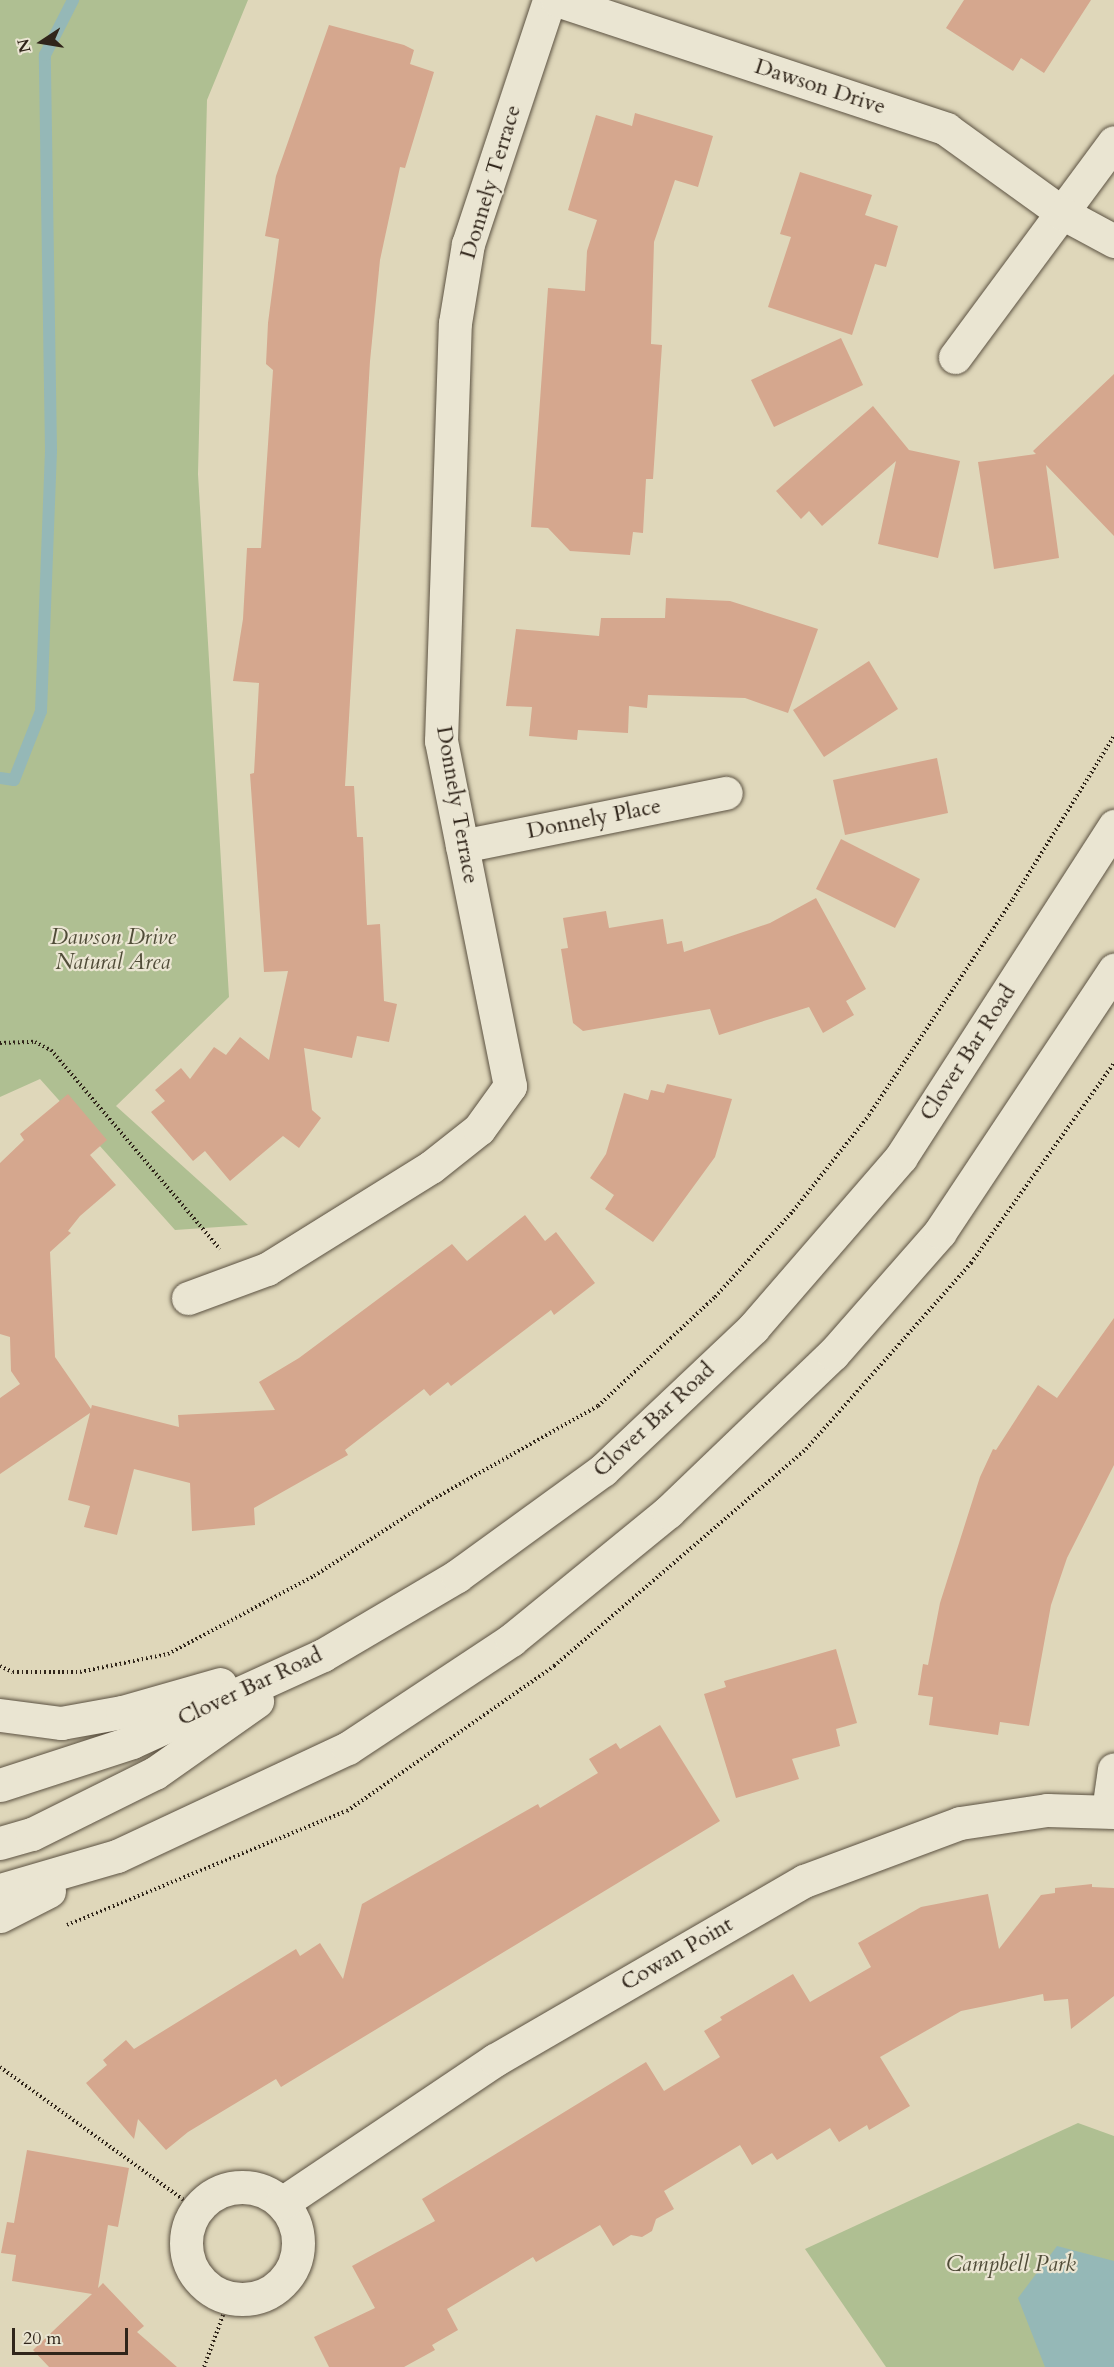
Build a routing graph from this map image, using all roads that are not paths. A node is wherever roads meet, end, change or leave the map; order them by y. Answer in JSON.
{"nodes":[{"id":1,"x":549,"y":0,"type":"edge"},
{"id":2,"x":556,"y":0,"type":"edge"},
{"id":3,"x":1114,"y":142,"type":"edge"},
{"id":4,"x":1064,"y":214,"type":"junction"},
{"id":5,"x":1114,"y":241,"type":"edge"},
{"id":6,"x":955,"y":357,"type":"dead end"},
{"id":7,"x":726,"y":793,"type":"dead end"},
{"id":8,"x":1114,"y":826,"type":"edge"},
{"id":9,"x":462,"y":846,"type":"junction"},
{"id":10,"x":1114,"y":970,"type":"edge"},
{"id":11,"x":188,"y":1298,"type":"dead end"},
{"id":12,"x":322,"y":1655,"type":"junction"},
{"id":13,"x":0,"y":1715,"type":"edge"},
{"id":14,"x":1114,"y":1769,"type":"edge"},
{"id":15,"x":0,"y":1785,"type":"edge"},
{"id":16,"x":1111,"y":1812,"type":"edge"},
{"id":17,"x":0,"y":1843,"type":"edge"},
{"id":18,"x":117,"y":1856,"type":"junction"},
{"id":19,"x":0,"y":1890,"type":"edge"},
{"id":20,"x":0,"y":1916,"type":"edge"},
{"id":21,"x":282,"y":2203,"type":"junction"}],
"edges":[{"from":1,"to":9,"type":"street","name":"Donnely Terrace"},
{"from":2,"to":4,"type":"street","name":"Dawson Drive"},
{"from":3,"to":4,"type":"street"},
{"from":4,"to":5,"type":"street","name":"Dawson Drive"},
{"from":4,"to":6,"type":"street"},
{"from":7,"to":9,"type":"street","name":"Donnely Place"},
{"from":8,"to":12,"type":"street","name":"Clover Bar Road"},
{"from":9,"to":11,"type":"street","name":"Donnely Terrace"},
{"from":10,"to":18,"type":"street"},
{"from":12,"to":13,"type":"street"},
{"from":12,"to":15,"type":"street","name":"Clover Bar Road"},
{"from":12,"to":17,"type":"street"},
{"from":14,"to":16,"type":"street"},
{"from":16,"to":21,"type":"street","name":"Cowan Point"},
{"from":18,"to":19,"type":"street"},
{"from":18,"to":20,"type":"street"},
{"from":21,"to":21,"type":"street"}]}
